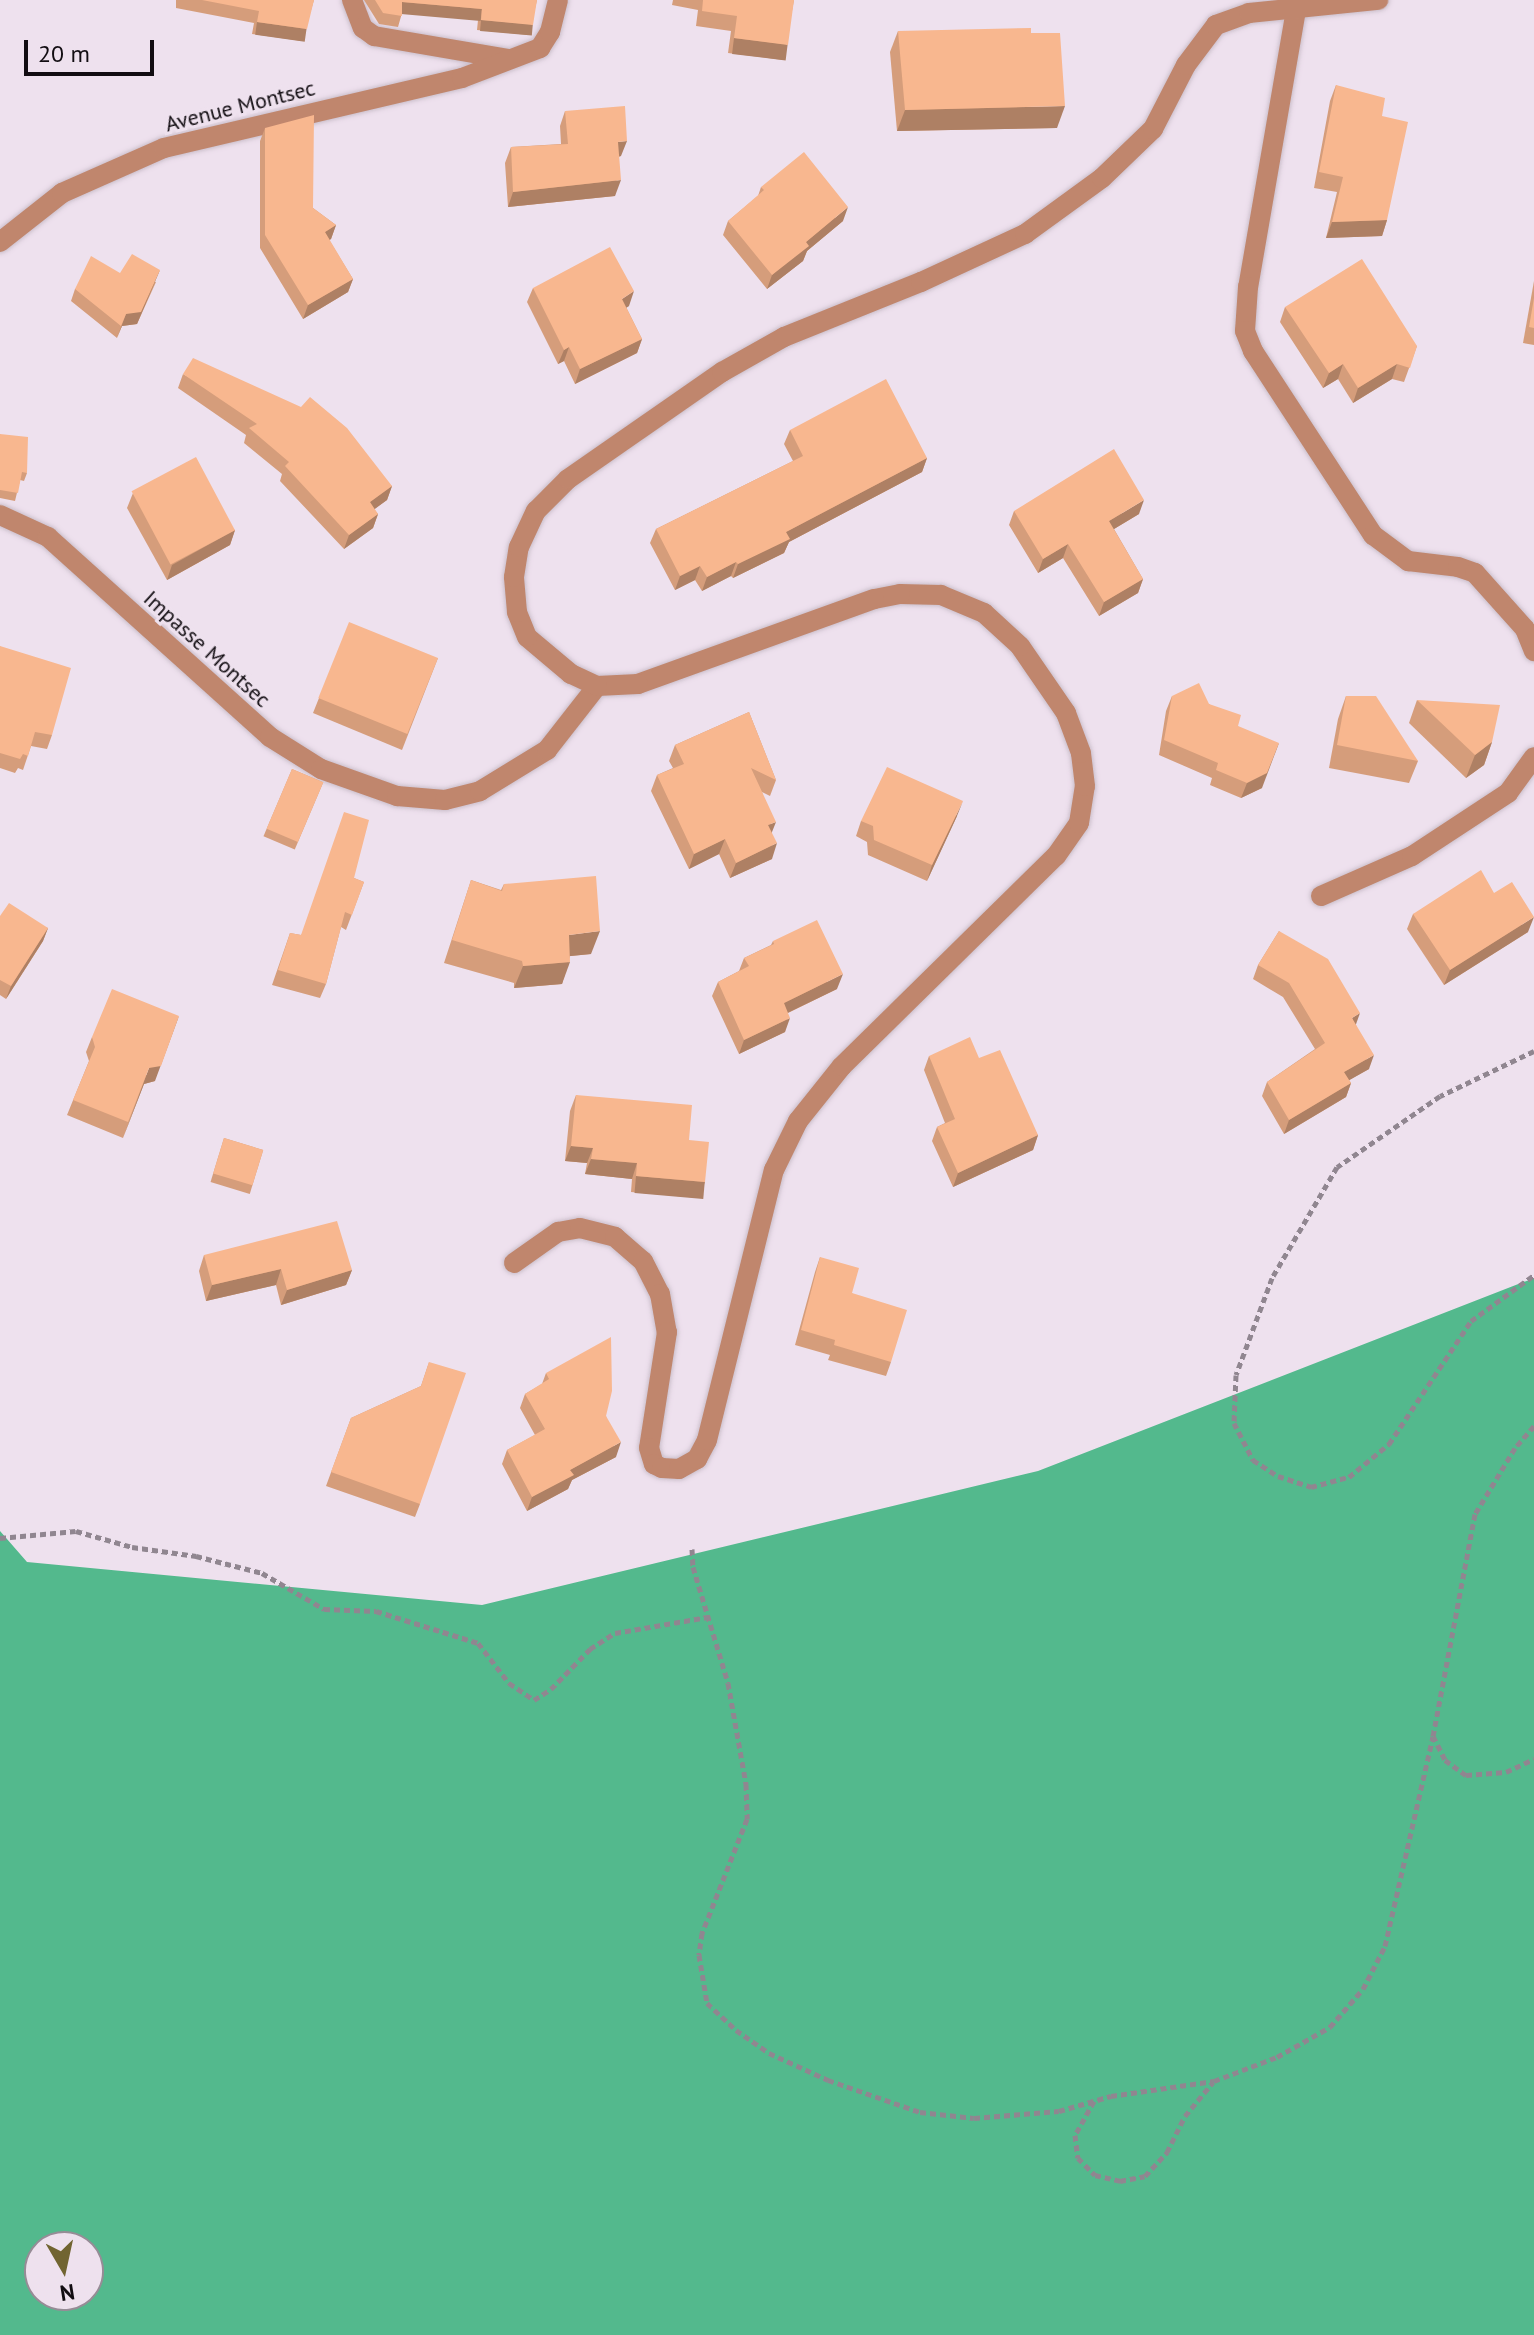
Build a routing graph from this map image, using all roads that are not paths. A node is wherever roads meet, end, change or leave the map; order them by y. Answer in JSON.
{"nodes":[{"id":1,"x":352,"y":0,"type":"edge"},
{"id":2,"x":558,"y":0,"type":"edge"},
{"id":3,"x":1378,"y":0,"type":"edge"},
{"id":4,"x":1296,"y":10,"type":"junction"},
{"id":5,"x":510,"y":60,"type":"junction"},
{"id":6,"x":0,"y":242,"type":"edge"},
{"id":7,"x":0,"y":515,"type":"edge"},
{"id":8,"x":1534,"y":651,"type":"edge"},
{"id":9,"x":597,"y":686,"type":"junction"},
{"id":10,"x":1534,"y":757,"type":"edge"},
{"id":11,"x":1321,"y":896,"type":"dead end"},
{"id":12,"x":514,"y":1263,"type":"dead end"}],
"edges":[{"from":1,"to":5,"type":"street"},
{"from":2,"to":5,"type":"street","name":"Avenue Montsec"},
{"from":3,"to":4,"type":"street"},
{"from":4,"to":8,"type":"street"},
{"from":4,"to":9,"type":"street"},
{"from":5,"to":6,"type":"street","name":"Avenue Montsec"},
{"from":7,"to":9,"type":"street","name":"Impasse Montsec"},
{"from":9,"to":12,"type":"street"},
{"from":10,"to":11,"type":"street"}]}
